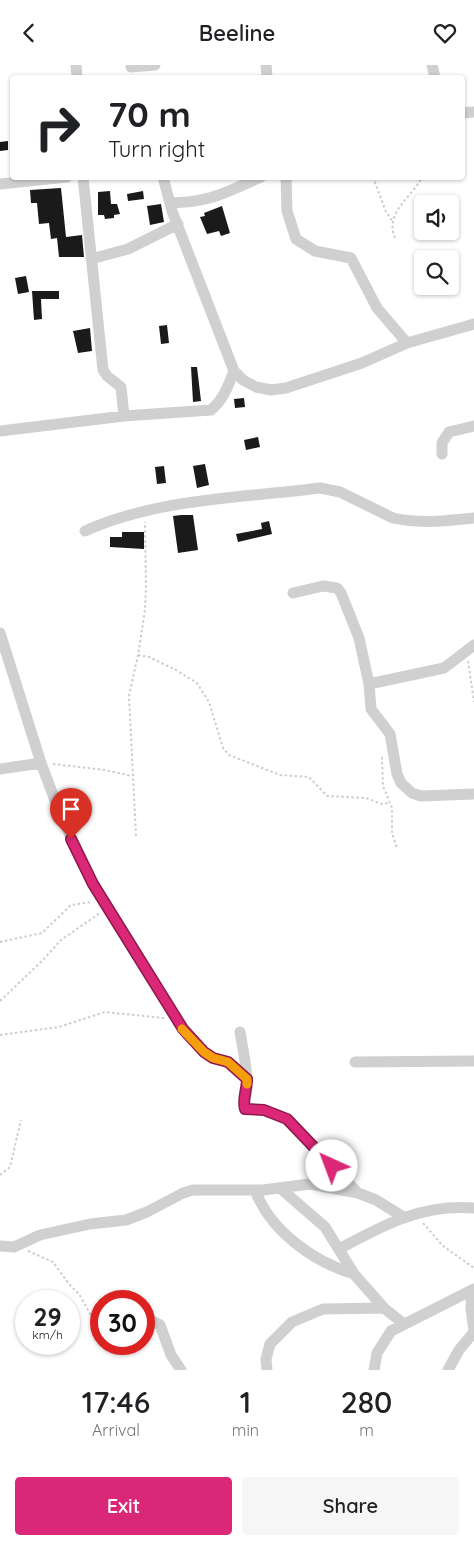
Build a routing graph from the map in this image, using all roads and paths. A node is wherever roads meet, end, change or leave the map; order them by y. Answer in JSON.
{"nodes":[{"id":1,"x":155,"y":65,"type":"edge"},
{"id":2,"x":132,"y":70,"type":"edge"},
{"id":3,"x":38,"y":180,"type":"edge"},
{"id":4,"x":83,"y":180,"type":"edge"},
{"id":5,"x":164,"y":180,"type":"edge"},
{"id":6,"x":255,"y":180,"type":"edge"},
{"id":7,"x":286,"y":180,"type":"edge"},
{"id":8,"x":374,"y":180,"type":"edge"},
{"id":9,"x":420,"y":180,"type":"edge"},
{"id":10,"x":0,"y":184,"type":"edge"},
{"id":11,"x":170,"y":203,"type":"junction"},
{"id":12,"x":393,"y":223,"type":"junction"},
{"id":13,"x":178,"y":224,"type":"junction"},
{"id":14,"x":395,"y":239,"type":"dead end"},
{"id":15,"x":91,"y":259,"type":"junction"},
{"id":16,"x":474,"y":324,"type":"edge"},
{"id":17,"x":407,"y":343,"type":"junction"},
{"id":18,"x":234,"y":371,"type":"junction"},
{"id":19,"x":124,"y":416,"type":"junction"},
{"id":20,"x":474,"y":426,"type":"edge"},
{"id":21,"x":0,"y":431,"type":"edge"},
{"id":22,"x":442,"y":454,"type":"dead end"},
{"id":23,"x":144,"y":509,"type":"junction"},
{"id":24,"x":474,"y":518,"type":"edge"},
{"id":25,"x":85,"y":531,"type":"dead end"},
{"id":26,"x":293,"y":593,"type":"dead end"},
{"id":27,"x":0,"y":633,"type":"edge"},
{"id":28,"x":474,"y":645,"type":"edge"},
{"id":29,"x":464,"y":652,"type":"junction"},
{"id":30,"x":138,"y":655,"type":"junction"},
{"id":31,"x":369,"y":684,"type":"junction"},
{"id":32,"x":474,"y":702,"type":"edge"},
{"id":33,"x":382,"y":755,"type":"dead end"},
{"id":34,"x":41,"y":763,"type":"junction"},
{"id":35,"x":0,"y":769,"type":"edge"},
{"id":36,"x":133,"y":776,"type":"junction"},
{"id":37,"x":474,"y":794,"type":"edge"},
{"id":38,"x":389,"y":803,"type":"junction"},
{"id":39,"x":136,"y":837,"type":"dead end"},
{"id":40,"x":397,"y":848,"type":"dead end"},
{"id":41,"x":106,"y":903,"type":"junction"},
{"id":42,"x":0,"y":943,"type":"edge"},
{"id":43,"x":0,"y":1001,"type":"edge"},
{"id":44,"x":177,"y":1020,"type":"junction"},
{"id":45,"x":240,"y":1032,"type":"dead end"},
{"id":46,"x":0,"y":1035,"type":"edge"},
{"id":47,"x":474,"y":1061,"type":"edge"},
{"id":48,"x":355,"y":1062,"type":"dead end"},
{"id":49,"x":247,"y":1079,"type":"junction"},
{"id":50,"x":21,"y":1120,"type":"dead end"},
{"id":51,"x":0,"y":1175,"type":"edge"},
{"id":52,"x":280,"y":1188,"type":"junction"},
{"id":53,"x":255,"y":1190,"type":"junction"},
{"id":54,"x":358,"y":1193,"type":"junction"},
{"id":55,"x":474,"y":1208,"type":"edge"},
{"id":56,"x":409,"y":1216,"type":"junction"},
{"id":57,"x":0,"y":1246,"type":"edge"},
{"id":58,"x":14,"y":1247,"type":"junction"},
{"id":59,"x":339,"y":1249,"type":"junction"},
{"id":60,"x":474,"y":1268,"type":"edge"},
{"id":61,"x":354,"y":1274,"type":"junction"},
{"id":62,"x":473,"y":1292,"type":"edge"},
{"id":63,"x":384,"y":1308,"type":"junction"},
{"id":64,"x":90,"y":1313,"type":"edge"},
{"id":65,"x":155,"y":1322,"type":"edge"},
{"id":66,"x":404,"y":1324,"type":"junction"},
{"id":67,"x":181,"y":1370,"type":"edge"},
{"id":68,"x":268,"y":1370,"type":"edge"},
{"id":69,"x":374,"y":1370,"type":"edge"},
{"id":70,"x":448,"y":1370,"type":"edge"}],
"edges":[{"from":1,"to":2,"type":"street"},
{"from":3,"to":10,"type":"street"},
{"from":4,"to":15,"type":"street"},
{"from":5,"to":11,"type":"street"},
{"from":6,"to":11,"type":"street"},
{"from":7,"to":17,"type":"street"},
{"from":8,"to":12,"type":"path"},
{"from":9,"to":12,"type":"path"},
{"from":11,"to":13,"type":"street"},
{"from":12,"to":14,"type":"path"},
{"from":13,"to":15,"type":"street"},
{"from":13,"to":18,"type":"street"},
{"from":15,"to":19,"type":"street"},
{"from":16,"to":17,"type":"street"},
{"from":17,"to":18,"type":"street"},
{"from":18,"to":19,"type":"street"},
{"from":19,"to":21,"type":"street"},
{"from":20,"to":22,"type":"street"},
{"from":23,"to":24,"type":"street"},
{"from":23,"to":25,"type":"street"},
{"from":23,"to":30,"type":"path"},
{"from":26,"to":31,"type":"street"},
{"from":27,"to":34,"type":"street"},
{"from":28,"to":29,"type":"street"},
{"from":29,"to":31,"type":"street"},
{"from":29,"to":32,"type":"path"},
{"from":30,"to":36,"type":"path"},
{"from":30,"to":38,"type":"path"},
{"from":31,"to":37,"type":"street"},
{"from":33,"to":38,"type":"path"},
{"from":34,"to":35,"type":"street"},
{"from":34,"to":36,"type":"path"},
{"from":34,"to":41,"type":"street"},
{"from":36,"to":39,"type":"path"},
{"from":38,"to":40,"type":"path"},
{"from":41,"to":42,"type":"path"},
{"from":41,"to":43,"type":"path"},
{"from":41,"to":44,"type":"street"},
{"from":44,"to":46,"type":"path"},
{"from":44,"to":49,"type":"street"},
{"from":45,"to":49,"type":"street"},
{"from":47,"to":48,"type":"street"},
{"from":49,"to":54,"type":"street"},
{"from":50,"to":51,"type":"path"},
{"from":52,"to":53,"type":"street"},
{"from":52,"to":54,"type":"street"},
{"from":52,"to":59,"type":"street"},
{"from":53,"to":58,"type":"street"},
{"from":53,"to":61,"type":"street"},
{"from":54,"to":56,"type":"street"},
{"from":55,"to":56,"type":"street"},
{"from":56,"to":59,"type":"street"},
{"from":56,"to":60,"type":"path"},
{"from":57,"to":58,"type":"street"},
{"from":58,"to":64,"type":"path"},
{"from":59,"to":61,"type":"street"},
{"from":61,"to":63,"type":"street"},
{"from":62,"to":66,"type":"street"},
{"from":62,"to":70,"type":"street"},
{"from":63,"to":66,"type":"street"},
{"from":63,"to":68,"type":"street"},
{"from":65,"to":67,"type":"street"},
{"from":66,"to":69,"type":"street"}]}
